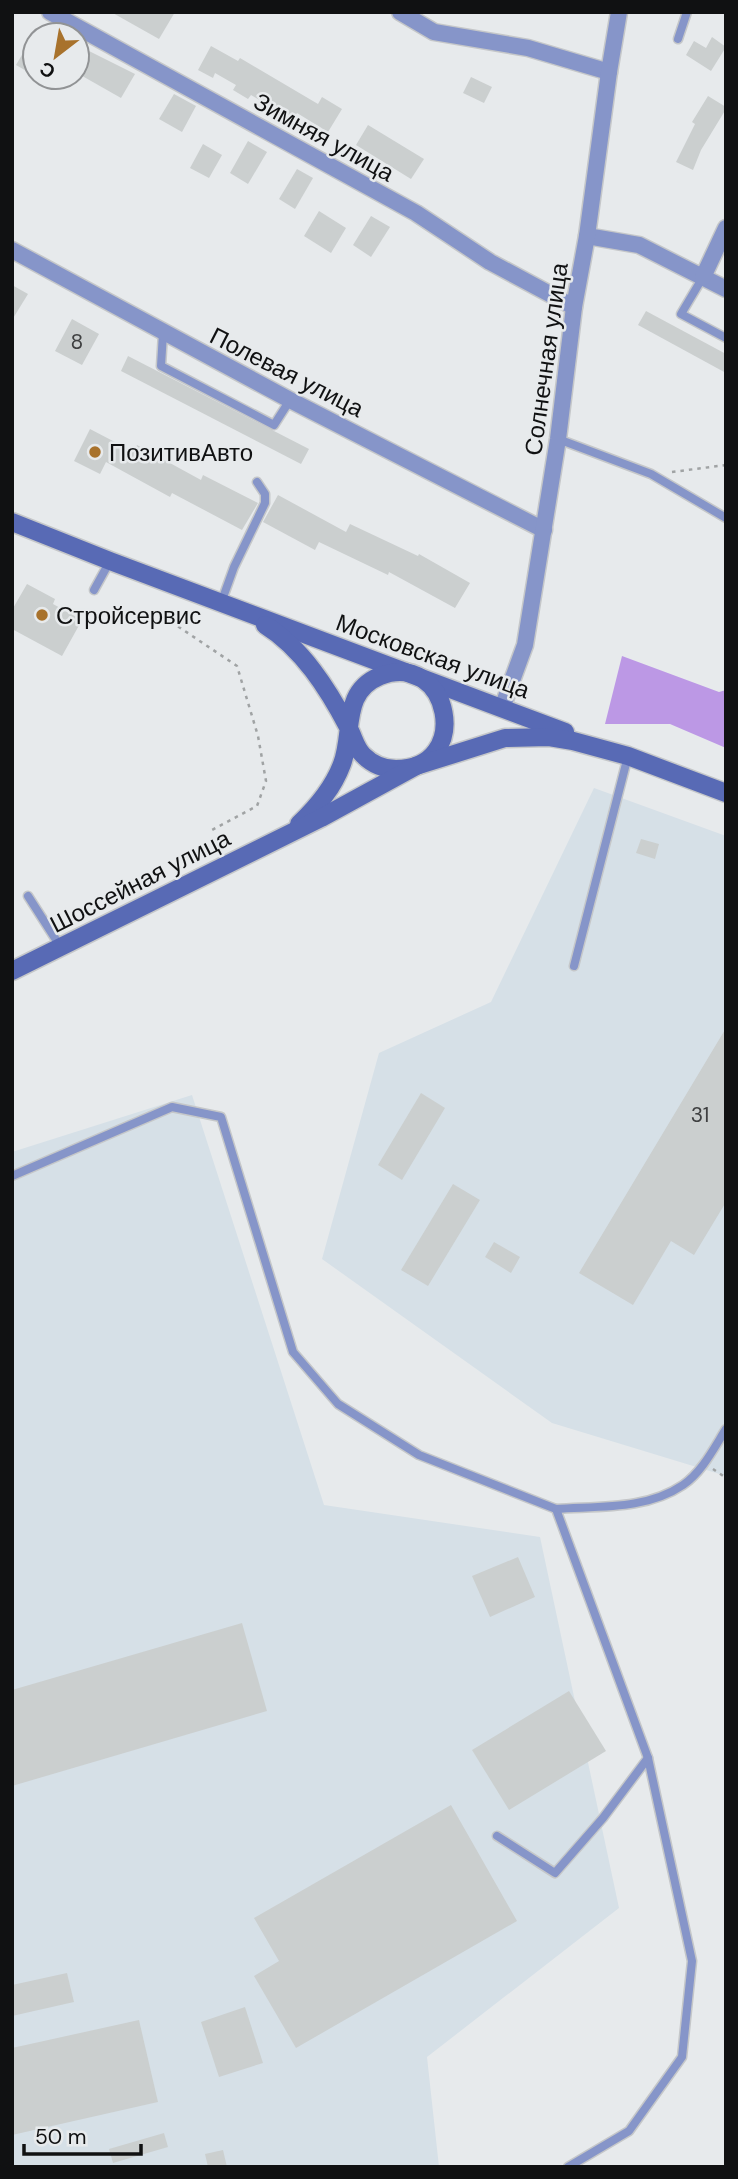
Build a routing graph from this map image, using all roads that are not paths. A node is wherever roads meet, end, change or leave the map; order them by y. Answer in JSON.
{"nodes":[{"id":1,"x":50,"y":12,"type":"edge"},
{"id":2,"x":400,"y":12,"type":"edge"},
{"id":3,"x":619,"y":12,"type":"edge"},
{"id":4,"x":687,"y":12,"type":"edge"},
{"id":5,"x":678,"y":39,"type":"dead end"},
{"id":6,"x":609,"y":72,"type":"junction"},
{"id":7,"x":726,"y":228,"type":"edge"},
{"id":8,"x":587,"y":236,"type":"junction"},
{"id":9,"x":12,"y":250,"type":"edge"},
{"id":10,"x":703,"y":277,"type":"junction"},
{"id":11,"x":726,"y":289,"type":"edge"},
{"id":12,"x":574,"y":307,"type":"junction"},
{"id":13,"x":163,"y":333,"type":"junction"},
{"id":14,"x":726,"y":338,"type":"edge"},
{"id":15,"x":290,"y":400,"type":"junction"},
{"id":16,"x":558,"y":439,"type":"junction"},
{"id":17,"x":257,"y":482,"type":"dead end"},
{"id":18,"x":726,"y":518,"type":"edge"},
{"id":19,"x":12,"y":522,"type":"edge"},
{"id":20,"x":544,"y":530,"type":"junction"},
{"id":21,"x":110,"y":561,"type":"junction"},
{"id":22,"x":94,"y":590,"type":"dead end"},
{"id":23,"x":221,"y":603,"type":"junction"},
{"id":24,"x":415,"y":676,"type":"junction"},
{"id":25,"x":502,"y":708,"type":"junction"},
{"id":26,"x":350,"y":729,"type":"junction"},
{"id":27,"x":628,"y":756,"type":"junction"},
{"id":28,"x":416,"y":766,"type":"junction"},
{"id":29,"x":726,"y":793,"type":"edge"},
{"id":30,"x":289,"y":833,"type":"junction"},
{"id":31,"x":28,"y":895,"type":"dead end"},
{"id":32,"x":61,"y":948,"type":"junction"},
{"id":33,"x":574,"y":966,"type":"dead end"},
{"id":34,"x":12,"y":971,"type":"edge"},
{"id":35,"x":12,"y":1176,"type":"edge"},
{"id":36,"x":726,"y":1429,"type":"edge"},
{"id":37,"x":556,"y":1509,"type":"junction"},
{"id":38,"x":648,"y":1758,"type":"junction"},
{"id":39,"x":497,"y":1836,"type":"dead end"},
{"id":40,"x":568,"y":2167,"type":"edge"}],
"edges":[{"from":1,"to":12,"type":"street","name":"Зимняя улица"},
{"from":2,"to":6,"type":"street"},
{"from":3,"to":6,"type":"street","name":"Солнечная улица"},
{"from":4,"to":5,"type":"lane"},
{"from":6,"to":8,"type":"street","name":"Солнечная улица"},
{"from":7,"to":10,"type":"street"},
{"from":8,"to":10,"type":"street"},
{"from":8,"to":12,"type":"street","name":"Солнечная улица"},
{"from":9,"to":13,"type":"street","name":"Полевая улица"},
{"from":10,"to":11,"type":"street"},
{"from":10,"to":14,"type":"lane"},
{"from":12,"to":16,"type":"street","name":"Солнечная улица"},
{"from":13,"to":15,"type":"street","name":"Полевая улица"},
{"from":13,"to":15,"type":"lane"},
{"from":15,"to":20,"type":"street","name":"Полевая улица"},
{"from":16,"to":18,"type":"lane"},
{"from":16,"to":20,"type":"street","name":"Солнечная улица"},
{"from":17,"to":23,"type":"lane"},
{"from":19,"to":21,"type":"main road","name":"Московская улица"},
{"from":20,"to":25,"type":"street","name":"Солнечная улица"},
{"from":21,"to":22,"type":"lane"},
{"from":21,"to":23,"type":"main road","name":"Московская улица"},
{"from":23,"to":24,"type":"main road","name":"Московская улица"},
{"from":23,"to":26,"type":"main road","name":"Московская улица"},
{"from":24,"to":25,"type":"main road","name":"Московская улица"},
{"from":24,"to":26,"type":"main road"},
{"from":24,"to":28,"type":"main road"},
{"from":25,"to":27,"type":"main road","name":"Московская улица"},
{"from":26,"to":28,"type":"main road","name":"Московская улица"},
{"from":26,"to":30,"type":"main road","name":"Шоссейная улица"},
{"from":27,"to":28,"type":"main road","name":"Шоссейная улица"},
{"from":27,"to":29,"type":"main road","name":"Шоссейная улица"},
{"from":27,"to":33,"type":"lane"},
{"from":28,"to":30,"type":"main road","name":"Шоссейная улица"},
{"from":30,"to":32,"type":"main road","name":"Шоссейная улица"},
{"from":31,"to":32,"type":"lane"},
{"from":32,"to":34,"type":"main road","name":"Шоссейная улица"},
{"from":35,"to":37,"type":"lane"},
{"from":36,"to":37,"type":"lane"},
{"from":37,"to":38,"type":"lane"},
{"from":38,"to":39,"type":"lane"},
{"from":38,"to":40,"type":"lane"}]}
